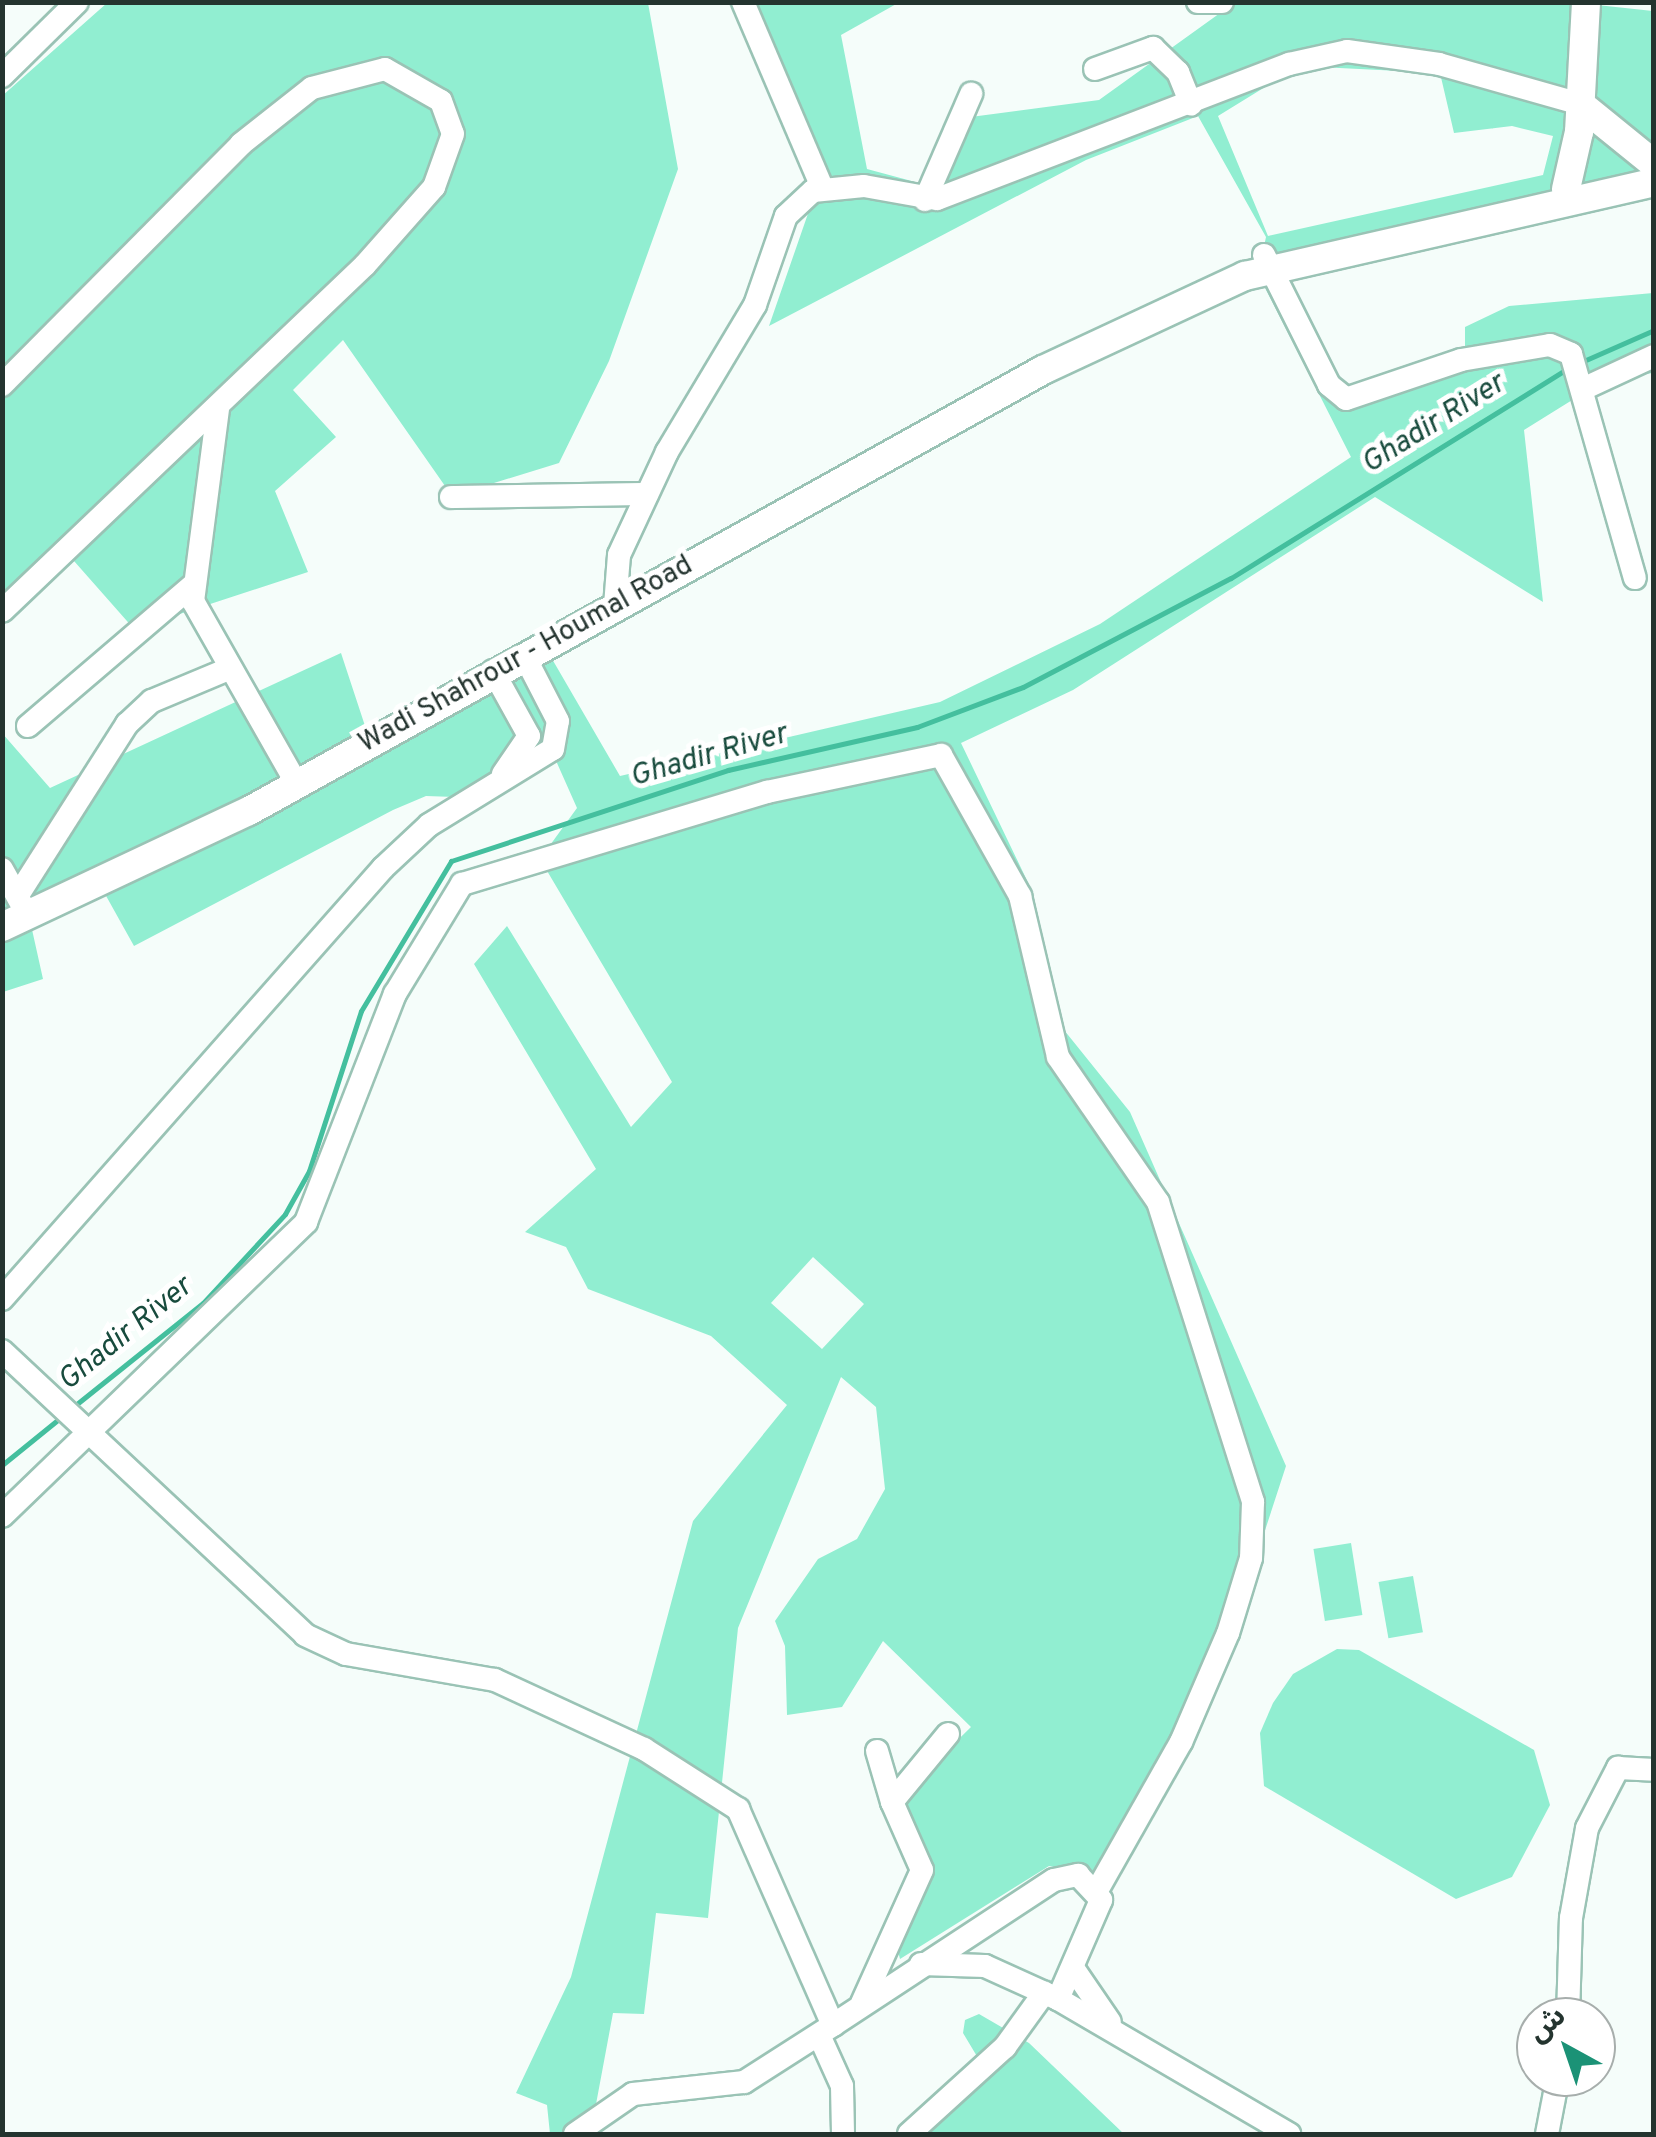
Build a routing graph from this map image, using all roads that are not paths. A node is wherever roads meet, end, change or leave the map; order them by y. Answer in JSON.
{"nodes":[{"id":1,"x":77,"y":2,"type":"edge"},
{"id":2,"x":743,"y":2,"type":"edge"},
{"id":3,"x":1198,"y":2,"type":"edge"},
{"id":4,"x":1222,"y":2,"type":"edge"},
{"id":5,"x":1586,"y":2,"type":"edge"},
{"id":6,"x":1095,"y":69,"type":"dead end"},
{"id":7,"x":2,"y":76,"type":"edge"},
{"id":8,"x":971,"y":94,"type":"dead end"},
{"id":9,"x":1580,"y":104,"type":"junction"},
{"id":10,"x":1191,"y":105,"type":"junction"},
{"id":11,"x":1654,"y":166,"type":"edge"},
{"id":12,"x":1654,"y":182,"type":"edge"},
{"id":13,"x":822,"y":188,"type":"junction"},
{"id":14,"x":1566,"y":189,"type":"junction"},
{"id":15,"x":924,"y":200,"type":"junction"},
{"id":16,"x":1518,"y":205,"type":"junction"},
{"id":17,"x":1266,"y":261,"type":"junction"},
{"id":18,"x":1654,"y":356,"type":"edge"},
{"id":19,"x":1583,"y":384,"type":"junction"},
{"id":20,"x":2,"y":385,"type":"edge"},
{"id":21,"x":218,"y":409,"type":"junction"},
{"id":22,"x":647,"y":494,"type":"junction"},
{"id":23,"x":451,"y":497,"type":"dead end"},
{"id":24,"x":1635,"y":578,"type":"dead end"},
{"id":25,"x":192,"y":586,"type":"junction"},
{"id":26,"x":614,"y":606,"type":"junction"},
{"id":27,"x":2,"y":611,"type":"edge"},
{"id":28,"x":524,"y":655,"type":"junction"},
{"id":29,"x":226,"y":670,"type":"junction"},
{"id":30,"x":493,"y":671,"type":"junction"},
{"id":31,"x":28,"y":726,"type":"dead end"},
{"id":32,"x":297,"y":784,"type":"junction"},
{"id":33,"x":488,"y":788,"type":"junction"},
{"id":34,"x":2,"y":868,"type":"edge"},
{"id":35,"x":16,"y":913,"type":"edge"},
{"id":36,"x":2,"y":1298,"type":"edge"},
{"id":37,"x":2,"y":1350,"type":"edge"},
{"id":38,"x":77,"y":1427,"type":"junction"},
{"id":39,"x":2,"y":1516,"type":"edge"},
{"id":40,"x":948,"y":1734,"type":"dead end"},
{"id":41,"x":877,"y":1751,"type":"dead end"},
{"id":42,"x":1654,"y":1770,"type":"edge"},
{"id":43,"x":892,"y":1802,"type":"junction"},
{"id":44,"x":1098,"y":1889,"type":"junction"},
{"id":45,"x":975,"y":1930,"type":"junction"},
{"id":46,"x":918,"y":1964,"type":"junction"},
{"id":47,"x":976,"y":1965,"type":"junction"},
{"id":48,"x":1074,"y":1968,"type":"junction"},
{"id":49,"x":1052,"y":1996,"type":"junction"},
{"id":50,"x":1569,"y":1997,"type":"edge"},
{"id":51,"x":862,"y":2003,"type":"junction"},
{"id":52,"x":1116,"y":2028,"type":"junction"},
{"id":53,"x":826,"y":2030,"type":"junction"},
{"id":54,"x":1554,"y":2097,"type":"edge"},
{"id":55,"x":576,"y":2134,"type":"edge"},
{"id":56,"x":843,"y":2134,"type":"edge"},
{"id":57,"x":909,"y":2134,"type":"edge"},
{"id":58,"x":1288,"y":2134,"type":"edge"},
{"id":59,"x":1546,"y":2134,"type":"edge"}],
"edges":[{"from":1,"to":7,"type":"street"},
{"from":2,"to":13,"type":"street"},
{"from":3,"to":4,"type":"street"},
{"from":5,"to":9,"type":"main road"},
{"from":6,"to":10,"type":"street"},
{"from":8,"to":15,"type":"street"},
{"from":9,"to":10,"type":"street"},
{"from":9,"to":11,"type":"main road"},
{"from":9,"to":14,"type":"main road"},
{"from":10,"to":15,"type":"street"},
{"from":11,"to":14,"type":"main road","name":"Wadi Shahrour - Houmal Road"},
{"from":12,"to":16,"type":"main road","name":"Wadi Shahrour - Houmal Road"},
{"from":13,"to":15,"type":"street"},
{"from":13,"to":22,"type":"street"},
{"from":14,"to":16,"type":"main road","name":"Wadi Shahrour - Houmal Road"},
{"from":16,"to":17,"type":"main road","name":"Wadi Shahrour - Houmal Road"},
{"from":17,"to":19,"type":"street"},
{"from":17,"to":26,"type":"main road","name":"Wadi Shahrour - Houmal Road"},
{"from":18,"to":19,"type":"street"},
{"from":19,"to":24,"type":"street"},
{"from":20,"to":21,"type":"street"},
{"from":21,"to":25,"type":"street"},
{"from":21,"to":27,"type":"street"},
{"from":22,"to":23,"type":"street"},
{"from":22,"to":26,"type":"street"},
{"from":25,"to":29,"type":"street"},
{"from":25,"to":31,"type":"street"},
{"from":26,"to":28,"type":"main road","name":"Wadi Shahrour - Houmal Road"},
{"from":28,"to":30,"type":"main road","name":"Wadi Shahrour - Houmal Road"},
{"from":28,"to":33,"type":"street"},
{"from":29,"to":32,"type":"street"},
{"from":29,"to":35,"type":"street"},
{"from":30,"to":32,"type":"main road","name":"Wadi Shahrour - Houmal Road"},
{"from":30,"to":33,"type":"street"},
{"from":32,"to":35,"type":"main road","name":"Wadi Shahrour - Houmal Road"},
{"from":33,"to":36,"type":"street"},
{"from":34,"to":35,"type":"street"},
{"from":37,"to":38,"type":"street"},
{"from":38,"to":39,"type":"street"},
{"from":38,"to":44,"type":"street"},
{"from":38,"to":53,"type":"street"},
{"from":40,"to":43,"type":"street"},
{"from":41,"to":43,"type":"street"},
{"from":42,"to":50,"type":"street"},
{"from":43,"to":51,"type":"street"},
{"from":44,"to":45,"type":"street"},
{"from":44,"to":48,"type":"street"},
{"from":45,"to":46,"type":"street"},
{"from":45,"to":47,"type":"street"},
{"from":46,"to":47,"type":"street"},
{"from":46,"to":51,"type":"street"},
{"from":47,"to":49,"type":"street"},
{"from":48,"to":49,"type":"street"},
{"from":48,"to":52,"type":"street"},
{"from":49,"to":52,"type":"street"},
{"from":49,"to":57,"type":"street"},
{"from":51,"to":53,"type":"street"},
{"from":52,"to":58,"type":"street"},
{"from":53,"to":55,"type":"street"},
{"from":53,"to":56,"type":"street"},
{"from":54,"to":59,"type":"street"}]}
